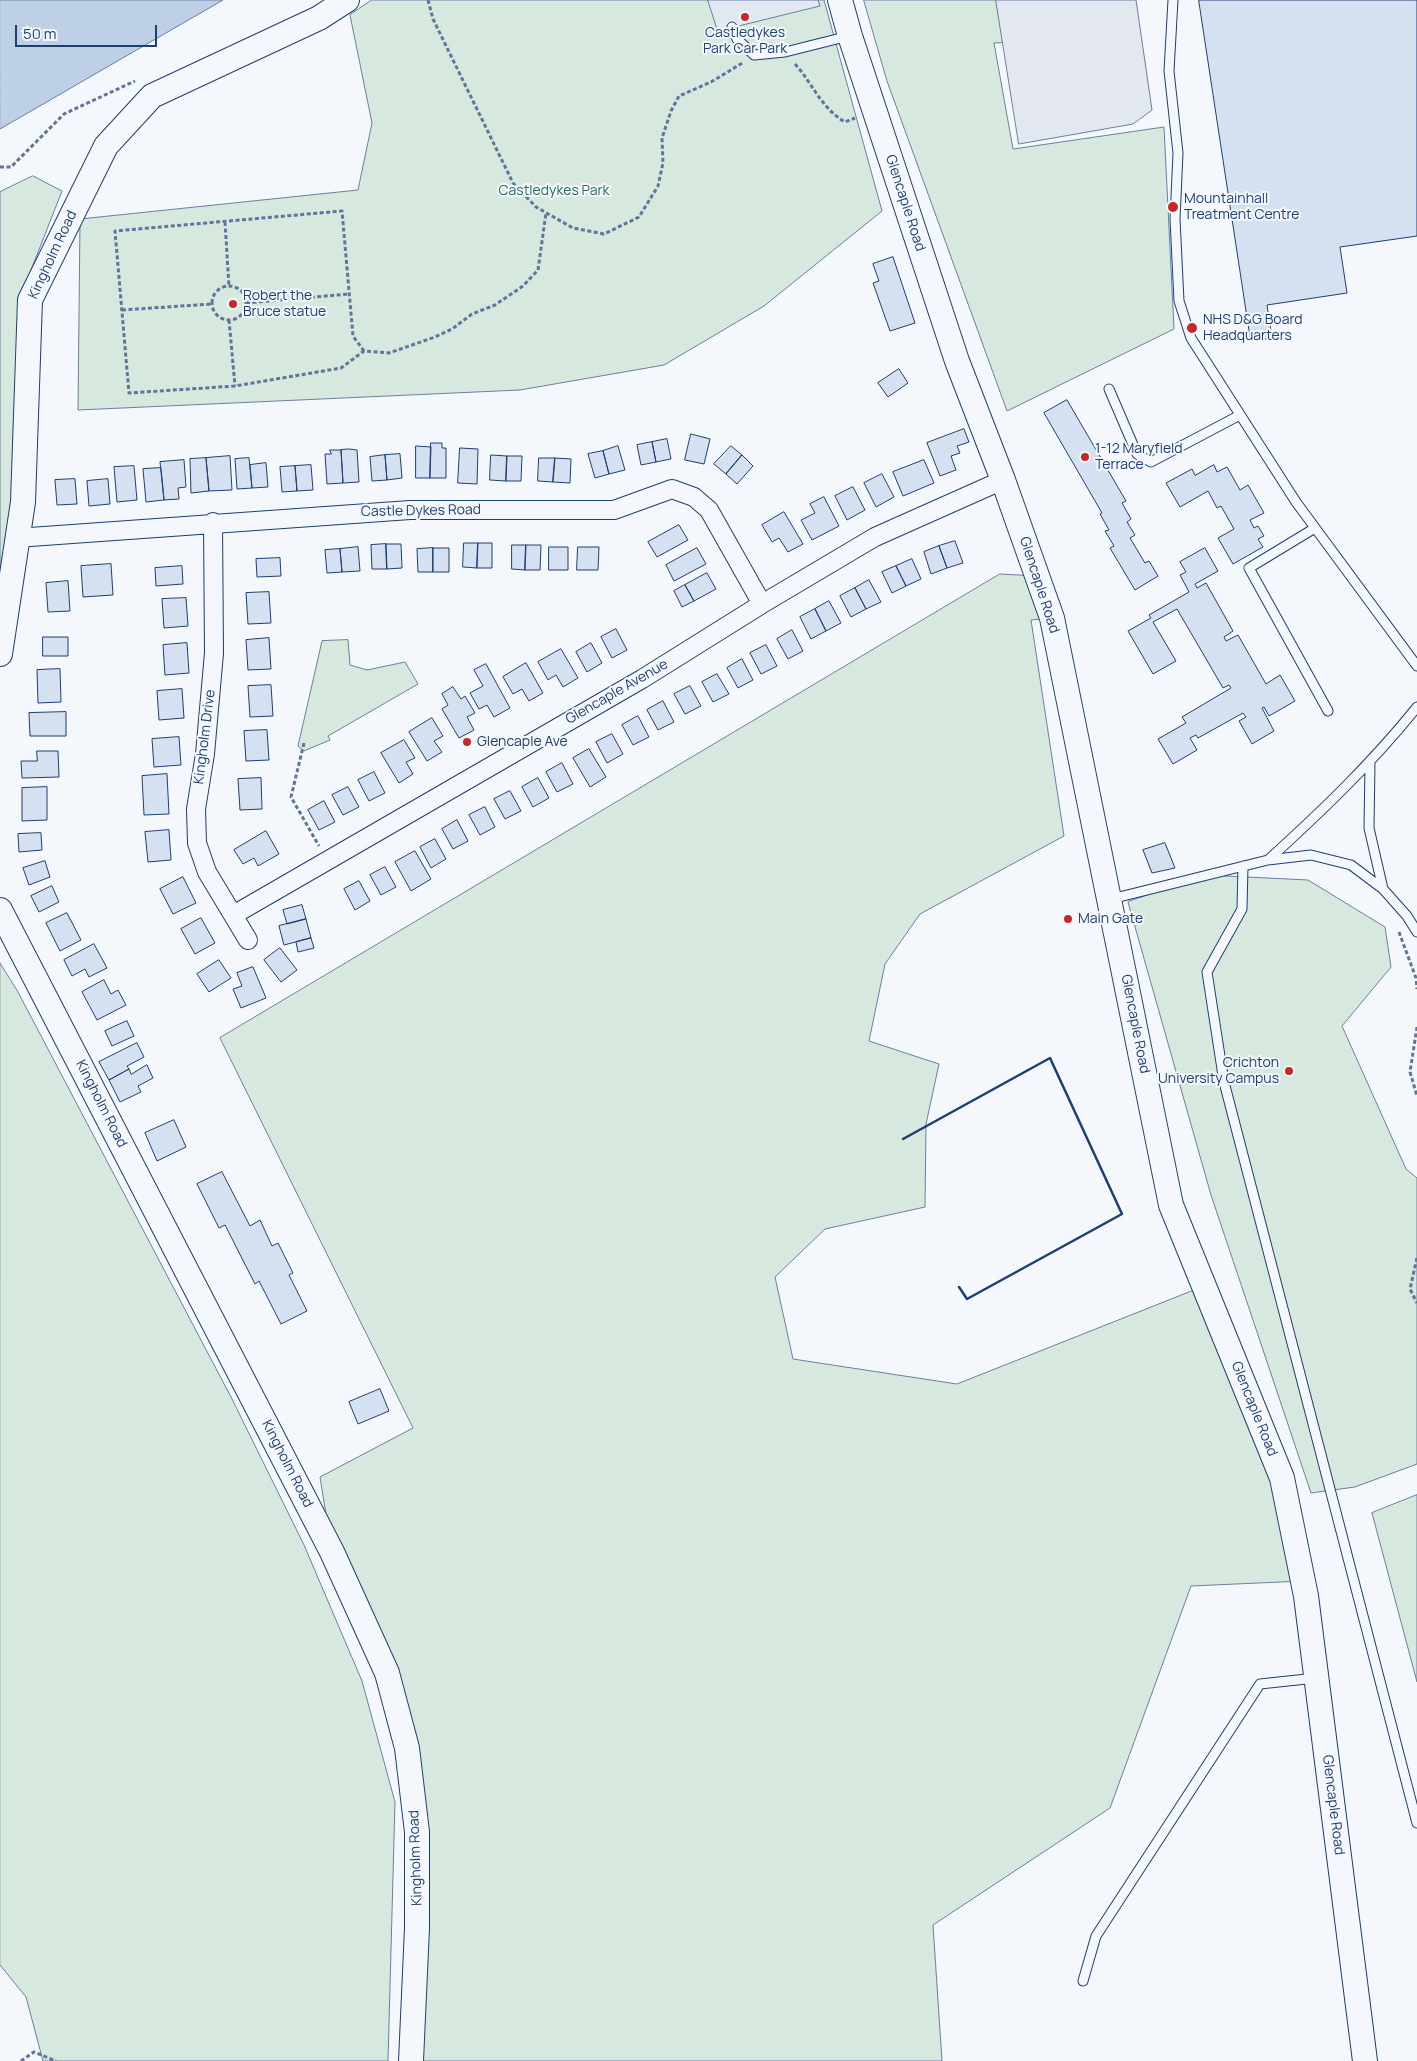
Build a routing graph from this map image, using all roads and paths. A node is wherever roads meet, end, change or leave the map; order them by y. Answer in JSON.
{"nodes":[{"id":1,"x":347,"y":0,"type":"edge"},
{"id":2,"x":428,"y":0,"type":"edge"},
{"id":3,"x":840,"y":0,"type":"edge"},
{"id":4,"x":1174,"y":0,"type":"edge"},
{"id":5,"x":732,"y":27,"type":"dead end"},
{"id":6,"x":850,"y":36,"type":"junction"},
{"id":7,"x":785,"y":52,"type":"junction"},
{"id":8,"x":754,"y":55,"type":"junction"},
{"id":9,"x":857,"y":118,"type":"dead end"},
{"id":10,"x":546,"y":213,"type":"junction"},
{"id":11,"x":225,"y":222,"type":"junction"},
{"id":12,"x":229,"y":287,"type":"junction"},
{"id":13,"x":349,"y":294,"type":"junction"},
{"id":14,"x":246,"y":303,"type":"junction"},
{"id":15,"x":212,"y":304,"type":"junction"},
{"id":16,"x":122,"y":310,"type":"junction"},
{"id":17,"x":229,"y":320,"type":"junction"},
{"id":18,"x":364,"y":351,"type":"junction"},
{"id":19,"x":235,"y":386,"type":"junction"},
{"id":20,"x":1109,"y":388,"type":"dead end"},
{"id":21,"x":1240,"y":415,"type":"junction"},
{"id":22,"x":1003,"y":480,"type":"junction"},
{"id":23,"x":213,"y":522,"type":"junction"},
{"id":24,"x":1315,"y":528,"type":"junction"},
{"id":25,"x":16,"y":538,"type":"junction"},
{"id":26,"x":762,"y":604,"type":"junction"},
{"id":27,"x":0,"y":654,"type":"edge"},
{"id":28,"x":1417,"y":666,"type":"edge"},
{"id":29,"x":1417,"y":707,"type":"edge"},
{"id":30,"x":1328,"y":711,"type":"dead end"},
{"id":31,"x":304,"y":743,"type":"dead end"},
{"id":32,"x":1370,"y":763,"type":"junction"},
{"id":33,"x":328,"y":860,"type":"junction"},
{"id":34,"x":1268,"y":860,"type":"junction"},
{"id":35,"x":1243,"y":866,"type":"junction"},
{"id":36,"x":1384,"y":889,"type":"junction"},
{"id":37,"x":1110,"y":899,"type":"junction"},
{"id":38,"x":0,"y":910,"type":"edge"},
{"id":39,"x":235,"y":914,"type":"junction"},
{"id":40,"x":1396,"y":925,"type":"dead end"},
{"id":41,"x":1417,"y":932,"type":"edge"},
{"id":42,"x":248,"y":940,"type":"dead end"},
{"id":43,"x":1417,"y":989,"type":"edge"},
{"id":44,"x":1417,"y":1027,"type":"edge"},
{"id":45,"x":1417,"y":1096,"type":"edge"},
{"id":46,"x":1417,"y":1258,"type":"edge"},
{"id":47,"x":1417,"y":1303,"type":"edge"},
{"id":48,"x":1316,"y":1678,"type":"junction"},
{"id":49,"x":1417,"y":1823,"type":"edge"},
{"id":50,"x":1083,"y":1981,"type":"dead end"},
{"id":51,"x":21,"y":2061,"type":"edge"},
{"id":52,"x":56,"y":2061,"type":"edge"},
{"id":53,"x":410,"y":2061,"type":"edge"},
{"id":54,"x":1365,"y":2061,"type":"edge"}],
"edges":[{"from":1,"to":25,"type":"main road","name":"Kingholm Road"},
{"from":2,"to":10,"type":"path"},
{"from":3,"to":6,"type":"main road","name":"Glencaple Road"},
{"from":4,"to":21,"type":"lane"},
{"from":5,"to":8,"type":"lane"},
{"from":6,"to":7,"type":"lane"},
{"from":6,"to":22,"type":"main road","name":"Glencaple Road"},
{"from":7,"to":8,"type":"lane"},
{"from":7,"to":9,"type":"path"},
{"from":8,"to":10,"type":"path"},
{"from":10,"to":18,"type":"path"},
{"from":11,"to":12,"type":"path"},
{"from":11,"to":13,"type":"path"},
{"from":11,"to":16,"type":"path"},
{"from":12,"to":14,"type":"path"},
{"from":12,"to":15,"type":"path"},
{"from":13,"to":14,"type":"path"},
{"from":13,"to":18,"type":"path"},
{"from":14,"to":17,"type":"path"},
{"from":15,"to":16,"type":"path"},
{"from":15,"to":17,"type":"path"},
{"from":16,"to":19,"type":"path"},
{"from":17,"to":19,"type":"path"},
{"from":18,"to":19,"type":"path"},
{"from":20,"to":21,"type":"lane"},
{"from":21,"to":24,"type":"lane"},
{"from":22,"to":26,"type":"street","name":"Glencaple Avenue"},
{"from":22,"to":37,"type":"main road","name":"Glencaple Road"},
{"from":23,"to":25,"type":"street","name":"Castle Dykes Road"},
{"from":23,"to":26,"type":"street","name":"Castle Dykes Road"},
{"from":23,"to":39,"type":"street","name":"Kingholm Drive"},
{"from":24,"to":28,"type":"lane"},
{"from":24,"to":30,"type":"lane"},
{"from":25,"to":27,"type":"main road","name":"Kingholm Road"},
{"from":26,"to":33,"type":"street","name":"Glencaple Avenue"},
{"from":29,"to":32,"type":"lane"},
{"from":31,"to":33,"type":"path"},
{"from":32,"to":34,"type":"lane"},
{"from":32,"to":36,"type":"lane"},
{"from":33,"to":39,"type":"street","name":"Glencaple Avenue"},
{"from":34,"to":35,"type":"lane"},
{"from":34,"to":36,"type":"lane"},
{"from":35,"to":37,"type":"lane"},
{"from":35,"to":49,"type":"lane"},
{"from":36,"to":41,"type":"lane"},
{"from":37,"to":48,"type":"main road","name":"Glencaple Road"},
{"from":38,"to":53,"type":"main road","name":"Kingholm Road"},
{"from":39,"to":42,"type":"street","name":"Kingholm Drive"},
{"from":40,"to":43,"type":"path"},
{"from":44,"to":45,"type":"path"},
{"from":46,"to":47,"type":"path"},
{"from":48,"to":50,"type":"lane"},
{"from":48,"to":54,"type":"main road","name":"Glencaple Road"},
{"from":51,"to":52,"type":"path"}]}
